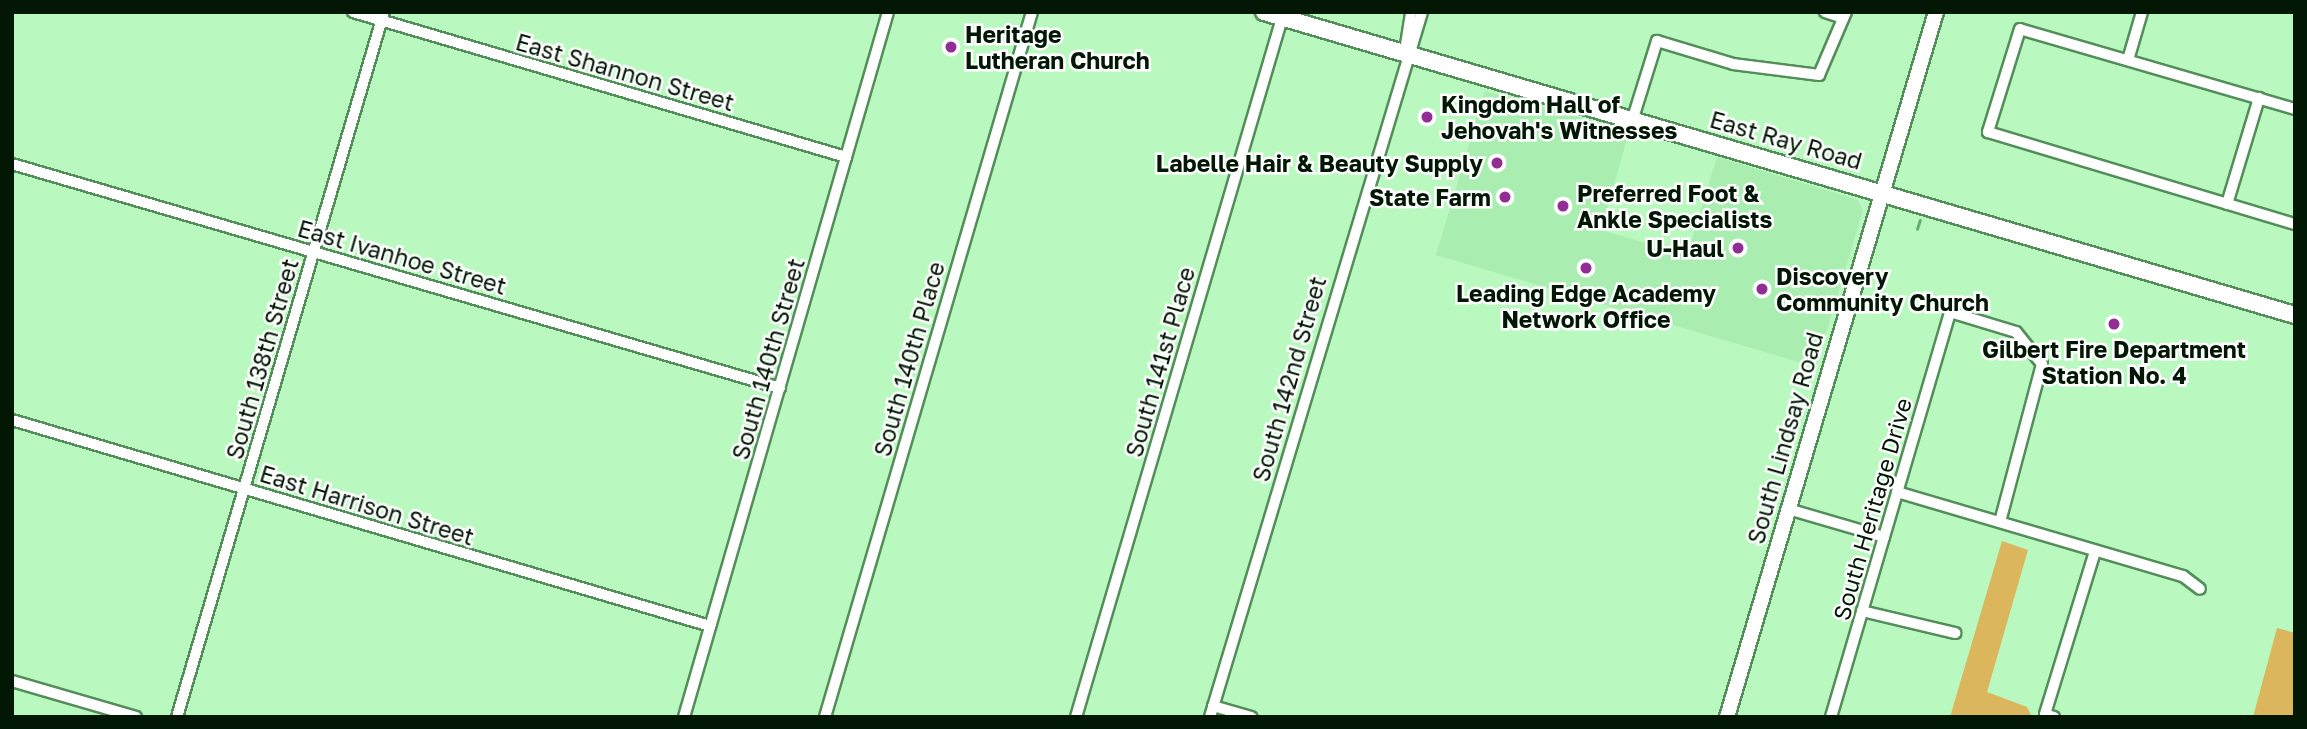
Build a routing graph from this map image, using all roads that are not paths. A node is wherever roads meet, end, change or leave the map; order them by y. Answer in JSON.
{"nodes":[{"id":1,"x":353,"y":12,"type":"edge"},
{"id":2,"x":888,"y":12,"type":"edge"},
{"id":3,"x":1032,"y":12,"type":"edge"},
{"id":4,"x":1264,"y":12,"type":"edge"},
{"id":5,"x":1411,"y":12,"type":"edge"},
{"id":6,"x":1422,"y":12,"type":"edge"},
{"id":7,"x":1825,"y":12,"type":"edge"},
{"id":8,"x":1936,"y":12,"type":"edge"},
{"id":9,"x":2142,"y":12,"type":"edge"},
{"id":10,"x":1845,"y":15,"type":"edge"},
{"id":11,"x":383,"y":16,"type":"edge"},
{"id":12,"x":1282,"y":18,"type":"junction"},
{"id":13,"x":1405,"y":51,"type":"junction"},
{"id":14,"x":2128,"y":60,"type":"junction"},
{"id":15,"x":2259,"y":98,"type":"junction"},
{"id":16,"x":2295,"y":109,"type":"edge"},
{"id":17,"x":1633,"y":118,"type":"junction"},
{"id":18,"x":846,"y":157,"type":"junction"},
{"id":19,"x":12,"y":164,"type":"edge"},
{"id":20,"x":1882,"y":192,"type":"junction"},
{"id":21,"x":2227,"y":204,"type":"junction"},
{"id":22,"x":2295,"y":224,"type":"edge"},
{"id":23,"x":313,"y":251,"type":"junction"},
{"id":24,"x":2295,"y":315,"type":"edge"},
{"id":25,"x":780,"y":388,"type":"junction"},
{"id":26,"x":12,"y":420,"type":"edge"},
{"id":27,"x":245,"y":488,"type":"junction"},
{"id":28,"x":1897,"y":492,"type":"junction"},
{"id":29,"x":1788,"y":509,"type":"junction"},
{"id":30,"x":2000,"y":522,"type":"junction"},
{"id":31,"x":1884,"y":537,"type":"junction"},
{"id":32,"x":2095,"y":551,"type":"junction"},
{"id":33,"x":2200,"y":589,"type":"dead end"},
{"id":34,"x":1862,"y":611,"type":"junction"},
{"id":35,"x":710,"y":626,"type":"junction"},
{"id":36,"x":1955,"y":633,"type":"dead end"},
{"id":37,"x":12,"y":681,"type":"edge"},
{"id":38,"x":1211,"y":711,"type":"edge"},
{"id":39,"x":2050,"y":715,"type":"edge"},
{"id":40,"x":136,"y":717,"type":"edge"},
{"id":41,"x":177,"y":717,"type":"edge"},
{"id":42,"x":684,"y":717,"type":"edge"},
{"id":43,"x":825,"y":717,"type":"edge"},
{"id":44,"x":1076,"y":717,"type":"edge"},
{"id":45,"x":1251,"y":717,"type":"edge"},
{"id":46,"x":1727,"y":717,"type":"edge"},
{"id":47,"x":1832,"y":717,"type":"edge"}],
"edges":[{"from":1,"to":11,"type":"street","name":"East Shannon Street"},
{"from":2,"to":18,"type":"street","name":"South 140th Street"},
{"from":3,"to":43,"type":"street","name":"South 140th Place"},
{"from":4,"to":12,"type":"main road","name":"East Ray Road"},
{"from":5,"to":13,"type":"street"},
{"from":6,"to":13,"type":"street"},
{"from":7,"to":10,"type":"street"},
{"from":8,"to":20,"type":"main road","name":"South Lindsay Road"},
{"from":9,"to":14,"type":"street"},
{"from":10,"to":17,"type":"street"},
{"from":11,"to":18,"type":"street","name":"East Shannon Street"},
{"from":11,"to":23,"type":"street","name":"South 138th Street"},
{"from":12,"to":13,"type":"main road","name":"East Ray Road"},
{"from":12,"to":44,"type":"street","name":"South 141st Place"},
{"from":13,"to":17,"type":"main road","name":"East Ray Road"},
{"from":13,"to":38,"type":"street","name":"South 142nd Street"},
{"from":14,"to":15,"type":"street"},
{"from":14,"to":21,"type":"street"},
{"from":15,"to":16,"type":"street"},
{"from":15,"to":21,"type":"street"},
{"from":17,"to":20,"type":"main road","name":"East Ray Road"},
{"from":18,"to":25,"type":"street","name":"South 140th Street"},
{"from":19,"to":23,"type":"street","name":"East Ivanhoe Street"},
{"from":20,"to":24,"type":"main road","name":"East Ray Road"},
{"from":20,"to":29,"type":"main road","name":"South Lindsay Road"},
{"from":21,"to":22,"type":"street"},
{"from":23,"to":25,"type":"street","name":"East Ivanhoe Street"},
{"from":23,"to":27,"type":"street","name":"South 138th Street"},
{"from":25,"to":35,"type":"street","name":"South 140th Street"},
{"from":26,"to":27,"type":"street","name":"East Harrison Street"},
{"from":27,"to":35,"type":"street","name":"East Harrison Street"},
{"from":27,"to":41,"type":"street","name":"South 138th Street"},
{"from":28,"to":30,"type":"street"},
{"from":28,"to":30,"type":"street","name":"South Heritage Drive"},
{"from":28,"to":31,"type":"street","name":"South Heritage Drive"},
{"from":29,"to":31,"type":"street"},
{"from":29,"to":46,"type":"main road","name":"South Lindsay Road"},
{"from":30,"to":32,"type":"street"},
{"from":31,"to":34,"type":"street","name":"South Heritage Drive"},
{"from":32,"to":33,"type":"street"},
{"from":32,"to":39,"type":"street"},
{"from":34,"to":36,"type":"street"},
{"from":34,"to":47,"type":"street","name":"South Heritage Drive"},
{"from":35,"to":42,"type":"street","name":"South 140th Street"},
{"from":37,"to":40,"type":"street"},
{"from":38,"to":45,"type":"street"}]}
